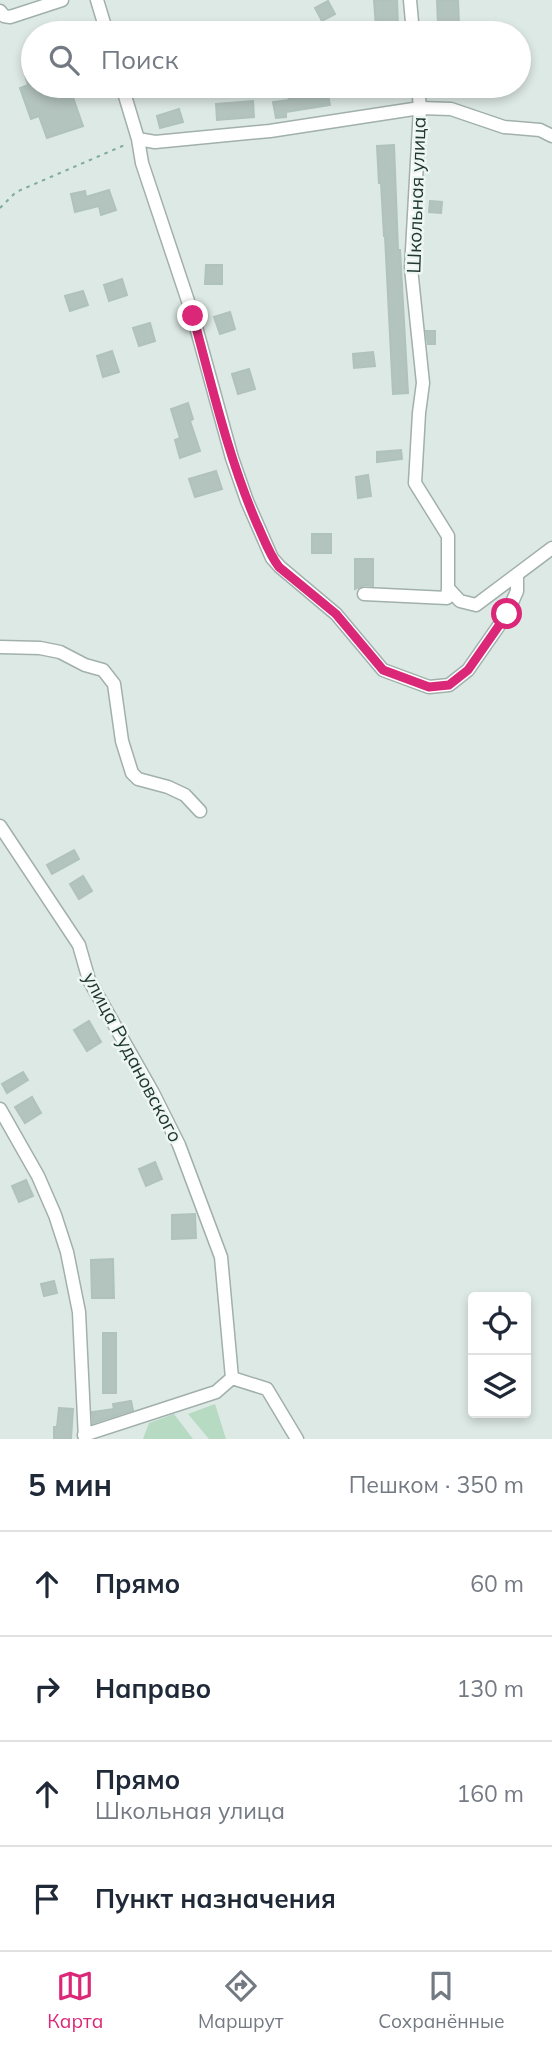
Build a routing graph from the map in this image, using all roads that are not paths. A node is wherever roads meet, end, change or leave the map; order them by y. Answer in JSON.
{"nodes":[{"id":1,"x":62,"y":0,"type":"edge"},
{"id":2,"x":97,"y":0,"type":"edge"},
{"id":3,"x":410,"y":0,"type":"edge"},
{"id":4,"x":0,"y":11,"type":"edge"},
{"id":5,"x":103,"y":21,"type":"edge"},
{"id":6,"x":412,"y":21,"type":"edge"},
{"id":7,"x":126,"y":98,"type":"edge"},
{"id":8,"x":419,"y":98,"type":"edge"},
{"id":9,"x":420,"y":108,"type":"junction"},
{"id":10,"x":552,"y":136,"type":"edge"},
{"id":11,"x":138,"y":139,"type":"junction"},
{"id":12,"x":552,"y":548,"type":"edge"},
{"id":13,"x":517,"y":575,"type":"junction"},
{"id":14,"x":447,"y":593,"type":"junction"},
{"id":15,"x":364,"y":594,"type":"dead end"},
{"id":16,"x":0,"y":647,"type":"edge"},
{"id":17,"x":200,"y":811,"type":"dead end"},
{"id":18,"x":0,"y":827,"type":"edge"},
{"id":19,"x":0,"y":1109,"type":"edge"},
{"id":20,"x":232,"y":1378,"type":"junction"},
{"id":21,"x":84,"y":1437,"type":"edge"},
{"id":22,"x":297,"y":1439,"type":"edge"}],
"edges":[{"from":1,"to":4,"type":"street"},
{"from":2,"to":5,"type":"street"},
{"from":3,"to":6,"type":"street"},
{"from":7,"to":11,"type":"street"},
{"from":8,"to":9,"type":"street","name":"Школьная улица"},
{"from":9,"to":10,"type":"street"},
{"from":9,"to":11,"type":"street"},
{"from":9,"to":14,"type":"street","name":"Школьная улица"},
{"from":11,"to":13,"type":"street"},
{"from":12,"to":13,"type":"street"},
{"from":13,"to":14,"type":"street"},
{"from":14,"to":15,"type":"street"},
{"from":16,"to":17,"type":"street"},
{"from":18,"to":20,"type":"street","name":"улица Рудановского"},
{"from":19,"to":21,"type":"street"},
{"from":20,"to":21,"type":"street"},
{"from":20,"to":22,"type":"street"}]}
